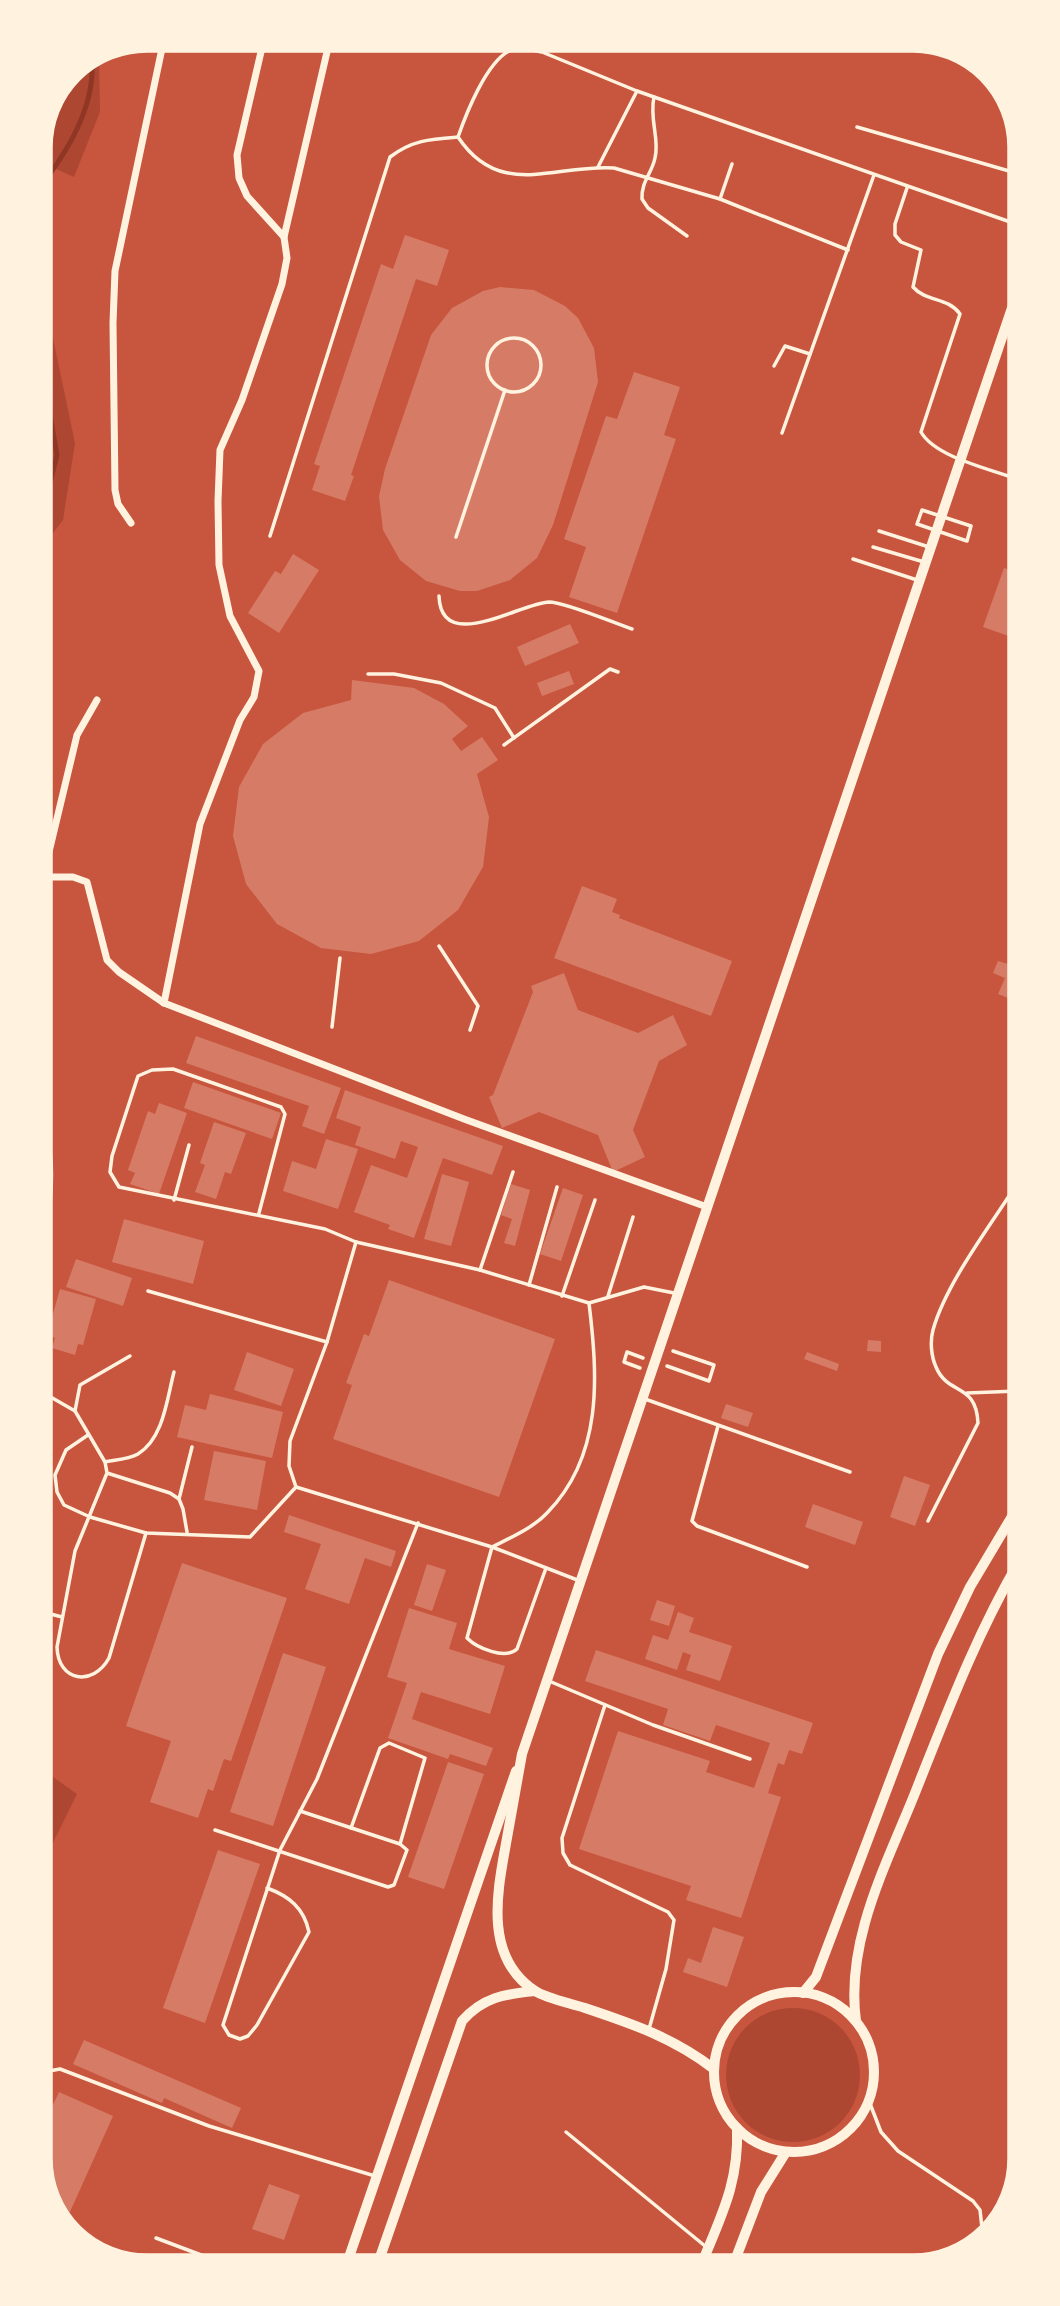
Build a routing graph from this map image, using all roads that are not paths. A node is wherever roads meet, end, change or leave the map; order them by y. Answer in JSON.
{"nodes":[{"id":1,"x":161,"y":51,"type":"edge"},
{"id":2,"x":261,"y":51,"type":"edge"},
{"id":3,"x":327,"y":51,"type":"edge"},
{"id":4,"x":509,"y":51,"type":"edge"},
{"id":5,"x":542,"y":51,"type":"edge"},
{"id":6,"x":637,"y":91,"type":"junction"},
{"id":7,"x":654,"y":97,"type":"junction"},
{"id":8,"x":857,"y":127,"type":"dead end"},
{"id":9,"x":458,"y":137,"type":"junction"},
{"id":10,"x":732,"y":164,"type":"dead end"},
{"id":11,"x":598,"y":167,"type":"junction"},
{"id":12,"x":1009,"y":171,"type":"edge"},
{"id":13,"x":874,"y":174,"type":"junction"},
{"id":14,"x":646,"y":175,"type":"junction"},
{"id":15,"x":907,"y":188,"type":"junction"},
{"id":16,"x":720,"y":199,"type":"junction"},
{"id":17,"x":1009,"y":223,"type":"edge"},
{"id":18,"x":687,"y":236,"type":"dead end"},
{"id":19,"x":284,"y":237,"type":"junction"},
{"id":20,"x":848,"y":250,"type":"junction"},
{"id":21,"x":1009,"y":317,"type":"edge"},
{"id":22,"x":810,"y":354,"type":"junction"},
{"id":23,"x":774,"y":366,"type":"dead end"},
{"id":24,"x":782,"y":433,"type":"dead end"},
{"id":25,"x":961,"y":458,"type":"junction"},
{"id":26,"x":1009,"y":477,"type":"edge"},
{"id":27,"x":131,"y":523,"type":"dead end"},
{"id":28,"x":879,"y":531,"type":"dead end"},
{"id":29,"x":270,"y":536,"type":"dead end"},
{"id":30,"x":873,"y":547,"type":"dead end"},
{"id":31,"x":931,"y":547,"type":"junction"},
{"id":32,"x":853,"y":559,"type":"dead end"},
{"id":33,"x":926,"y":562,"type":"junction"},
{"id":34,"x":920,"y":581,"type":"junction"},
{"id":35,"x":97,"y":700,"type":"dead end"},
{"id":36,"x":51,"y":840,"type":"edge"},
{"id":37,"x":51,"y":877,"type":"edge"},
{"id":38,"x":164,"y":1003,"type":"junction"},
{"id":39,"x":51,"y":1140,"type":"edge"},
{"id":40,"x":189,"y":1145,"type":"dead end"},
{"id":41,"x":51,"y":1161,"type":"edge"},
{"id":42,"x":513,"y":1172,"type":"dead end"},
{"id":43,"x":557,"y":1187,"type":"dead end"},
{"id":44,"x":1009,"y":1197,"type":"edge"},
{"id":45,"x":174,"y":1200,"type":"junction"},
{"id":46,"x":595,"y":1200,"type":"dead end"},
{"id":47,"x":707,"y":1207,"type":"junction"},
{"id":48,"x":259,"y":1213,"type":"junction"},
{"id":49,"x":632,"y":1217,"type":"dead end"},
{"id":50,"x":356,"y":1242,"type":"junction"},
{"id":51,"x":480,"y":1270,"type":"junction"},
{"id":52,"x":528,"y":1285,"type":"junction"},
{"id":53,"x":148,"y":1291,"type":"dead end"},
{"id":54,"x":678,"y":1293,"type":"junction"},
{"id":55,"x":562,"y":1296,"type":"junction"},
{"id":56,"x":608,"y":1296,"type":"junction"},
{"id":57,"x":589,"y":1303,"type":"junction"},
{"id":58,"x":327,"y":1342,"type":"junction"},
{"id":59,"x":130,"y":1356,"type":"dead end"},
{"id":60,"x":174,"y":1372,"type":"dead end"},
{"id":61,"x":1009,"y":1391,"type":"edge"},
{"id":62,"x":967,"y":1393,"type":"junction"},
{"id":63,"x":51,"y":1396,"type":"edge"},
{"id":64,"x":643,"y":1398,"type":"junction"},
{"id":65,"x":75,"y":1411,"type":"junction"},
{"id":66,"x":718,"y":1426,"type":"junction"},
{"id":67,"x":88,"y":1435,"type":"junction"},
{"id":68,"x":192,"y":1447,"type":"dead end"},
{"id":69,"x":105,"y":1462,"type":"junction"},
{"id":70,"x":850,"y":1472,"type":"dead end"},
{"id":71,"x":107,"y":1473,"type":"junction"},
{"id":72,"x":296,"y":1487,"type":"junction"},
{"id":73,"x":179,"y":1499,"type":"junction"},
{"id":74,"x":90,"y":1517,"type":"junction"},
{"id":75,"x":928,"y":1521,"type":"dead end"},
{"id":76,"x":1009,"y":1521,"type":"edge"},
{"id":77,"x":418,"y":1523,"type":"junction"},
{"id":78,"x":187,"y":1532,"type":"junction"},
{"id":79,"x":146,"y":1533,"type":"junction"},
{"id":80,"x":492,"y":1547,"type":"junction"},
{"id":81,"x":807,"y":1567,"type":"dead end"},
{"id":82,"x":546,"y":1568,"type":"junction"},
{"id":83,"x":1009,"y":1578,"type":"edge"},
{"id":84,"x":580,"y":1581,"type":"junction"},
{"id":85,"x":51,"y":1614,"type":"edge"},
{"id":86,"x":62,"y":1617,"type":"junction"},
{"id":87,"x":547,"y":1680,"type":"junction"},
{"id":88,"x":605,"y":1705,"type":"junction"},
{"id":89,"x":522,"y":1754,"type":"junction"},
{"id":90,"x":750,"y":1759,"type":"dead end"},
{"id":91,"x":300,"y":1811,"type":"junction"},
{"id":92,"x":351,"y":1828,"type":"junction"},
{"id":93,"x":215,"y":1830,"type":"dead end"},
{"id":94,"x":400,"y":1844,"type":"junction"},
{"id":95,"x":280,"y":1850,"type":"junction"},
{"id":96,"x":267,"y":1888,"type":"junction"},
{"id":97,"x":535,"y":1991,"type":"junction"},
{"id":98,"x":803,"y":1993,"type":"junction"},
{"id":99,"x":856,"y":2021,"type":"junction"},
{"id":100,"x":649,"y":2029,"type":"junction"},
{"id":101,"x":714,"y":2069,"type":"junction"},
{"id":102,"x":51,"y":2071,"type":"edge"},
{"id":103,"x":869,"y":2101,"type":"junction"},
{"id":104,"x":737,"y":2128,"type":"junction"},
{"id":105,"x":566,"y":2132,"type":"dead end"},
{"id":106,"x":786,"y":2151,"type":"junction"},
{"id":107,"x":375,"y":2176,"type":"junction"},
{"id":108,"x":981,"y":2227,"type":"edge"},
{"id":109,"x":156,"y":2238,"type":"dead end"},
{"id":110,"x":708,"y":2249,"type":"junction"},
{"id":111,"x":201,"y":2255,"type":"edge"},
{"id":112,"x":350,"y":2255,"type":"edge"},
{"id":113,"x":381,"y":2255,"type":"edge"},
{"id":114,"x":705,"y":2255,"type":"edge"},
{"id":115,"x":737,"y":2255,"type":"edge"}],
"edges":[{"from":1,"to":27,"type":"street"},
{"from":2,"to":19,"type":"street"},
{"from":3,"to":19,"type":"street"},
{"from":4,"to":9,"type":"lane"},
{"from":5,"to":6,"type":"lane"},
{"from":6,"to":7,"type":"lane"},
{"from":6,"to":11,"type":"lane"},
{"from":7,"to":13,"type":"lane"},
{"from":7,"to":14,"type":"lane"},
{"from":8,"to":12,"type":"lane"},
{"from":9,"to":11,"type":"lane"},
{"from":9,"to":29,"type":"lane"},
{"from":10,"to":16,"type":"lane"},
{"from":11,"to":14,"type":"lane"},
{"from":13,"to":15,"type":"lane"},
{"from":13,"to":20,"type":"lane"},
{"from":14,"to":16,"type":"lane"},
{"from":14,"to":18,"type":"lane"},
{"from":15,"to":17,"type":"lane"},
{"from":15,"to":25,"type":"lane"},
{"from":16,"to":20,"type":"lane"},
{"from":19,"to":38,"type":"street"},
{"from":20,"to":22,"type":"lane"},
{"from":21,"to":25,"type":"main road"},
{"from":22,"to":23,"type":"lane"},
{"from":22,"to":24,"type":"lane"},
{"from":25,"to":26,"type":"lane"},
{"from":25,"to":31,"type":"main road"},
{"from":28,"to":31,"type":"lane"},
{"from":30,"to":33,"type":"lane"},
{"from":31,"to":33,"type":"main road"},
{"from":32,"to":34,"type":"lane"},
{"from":33,"to":34,"type":"main road"},
{"from":34,"to":47,"type":"main road"},
{"from":35,"to":36,"type":"street"},
{"from":37,"to":38,"type":"street"},
{"from":38,"to":47,"type":"street"},
{"from":39,"to":41,"type":"lane"},
{"from":40,"to":45,"type":"lane"},
{"from":42,"to":51,"type":"lane"},
{"from":43,"to":52,"type":"lane"},
{"from":44,"to":62,"type":"lane"},
{"from":45,"to":48,"type":"lane"},
{"from":45,"to":48,"type":"lane"},
{"from":46,"to":55,"type":"lane"},
{"from":47,"to":54,"type":"main road"},
{"from":48,"to":50,"type":"lane"},
{"from":49,"to":56,"type":"lane"},
{"from":50,"to":51,"type":"lane"},
{"from":50,"to":58,"type":"lane"},
{"from":51,"to":52,"type":"lane"},
{"from":52,"to":55,"type":"lane"},
{"from":53,"to":58,"type":"lane"},
{"from":54,"to":56,"type":"lane"},
{"from":54,"to":64,"type":"main road"},
{"from":55,"to":57,"type":"lane"},
{"from":56,"to":57,"type":"lane"},
{"from":57,"to":80,"type":"lane"},
{"from":58,"to":72,"type":"lane"},
{"from":59,"to":65,"type":"lane"},
{"from":60,"to":69,"type":"lane"},
{"from":61,"to":62,"type":"lane"},
{"from":62,"to":75,"type":"lane"},
{"from":63,"to":65,"type":"lane"},
{"from":64,"to":66,"type":"lane"},
{"from":64,"to":84,"type":"main road"},
{"from":65,"to":67,"type":"lane"},
{"from":66,"to":70,"type":"lane"},
{"from":66,"to":81,"type":"lane"},
{"from":67,"to":69,"type":"lane"},
{"from":67,"to":74,"type":"lane"},
{"from":68,"to":73,"type":"lane"},
{"from":69,"to":71,"type":"lane"},
{"from":71,"to":73,"type":"lane"},
{"from":71,"to":74,"type":"lane"},
{"from":72,"to":77,"type":"lane"},
{"from":72,"to":78,"type":"lane"},
{"from":73,"to":78,"type":"lane"},
{"from":74,"to":79,"type":"lane"},
{"from":74,"to":86,"type":"lane"},
{"from":76,"to":98,"type":"main road"},
{"from":77,"to":80,"type":"lane"},
{"from":77,"to":91,"type":"lane"},
{"from":78,"to":79,"type":"lane"},
{"from":79,"to":86,"type":"lane"},
{"from":80,"to":82,"type":"lane"},
{"from":80,"to":82,"type":"lane"},
{"from":82,"to":84,"type":"lane"},
{"from":83,"to":99,"type":"main road"},
{"from":84,"to":87,"type":"main road"},
{"from":85,"to":86,"type":"lane"},
{"from":87,"to":88,"type":"lane"},
{"from":87,"to":89,"type":"main road"},
{"from":88,"to":90,"type":"lane"},
{"from":88,"to":100,"type":"lane"},
{"from":89,"to":97,"type":"main road"},
{"from":89,"to":107,"type":"street"},
{"from":91,"to":92,"type":"lane"},
{"from":91,"to":95,"type":"lane"},
{"from":92,"to":94,"type":"lane"},
{"from":92,"to":94,"type":"lane"},
{"from":93,"to":95,"type":"lane"},
{"from":94,"to":95,"type":"lane"},
{"from":95,"to":96,"type":"lane"},
{"from":96,"to":96,"type":"lane"},
{"from":97,"to":100,"type":"main road"},
{"from":97,"to":113,"type":"street"},
{"from":98,"to":99,"type":"main road"},
{"from":98,"to":101,"type":"main road"},
{"from":99,"to":103,"type":"main road"},
{"from":100,"to":101,"type":"main road"},
{"from":101,"to":104,"type":"main road"},
{"from":102,"to":107,"type":"lane"},
{"from":103,"to":106,"type":"main road"},
{"from":103,"to":108,"type":"lane"},
{"from":104,"to":106,"type":"main road"},
{"from":104,"to":110,"type":"main road"},
{"from":105,"to":110,"type":"lane"},
{"from":106,"to":115,"type":"main road"},
{"from":107,"to":112,"type":"street"},
{"from":109,"to":111,"type":"lane"},
{"from":110,"to":114,"type":"main road"}]}
